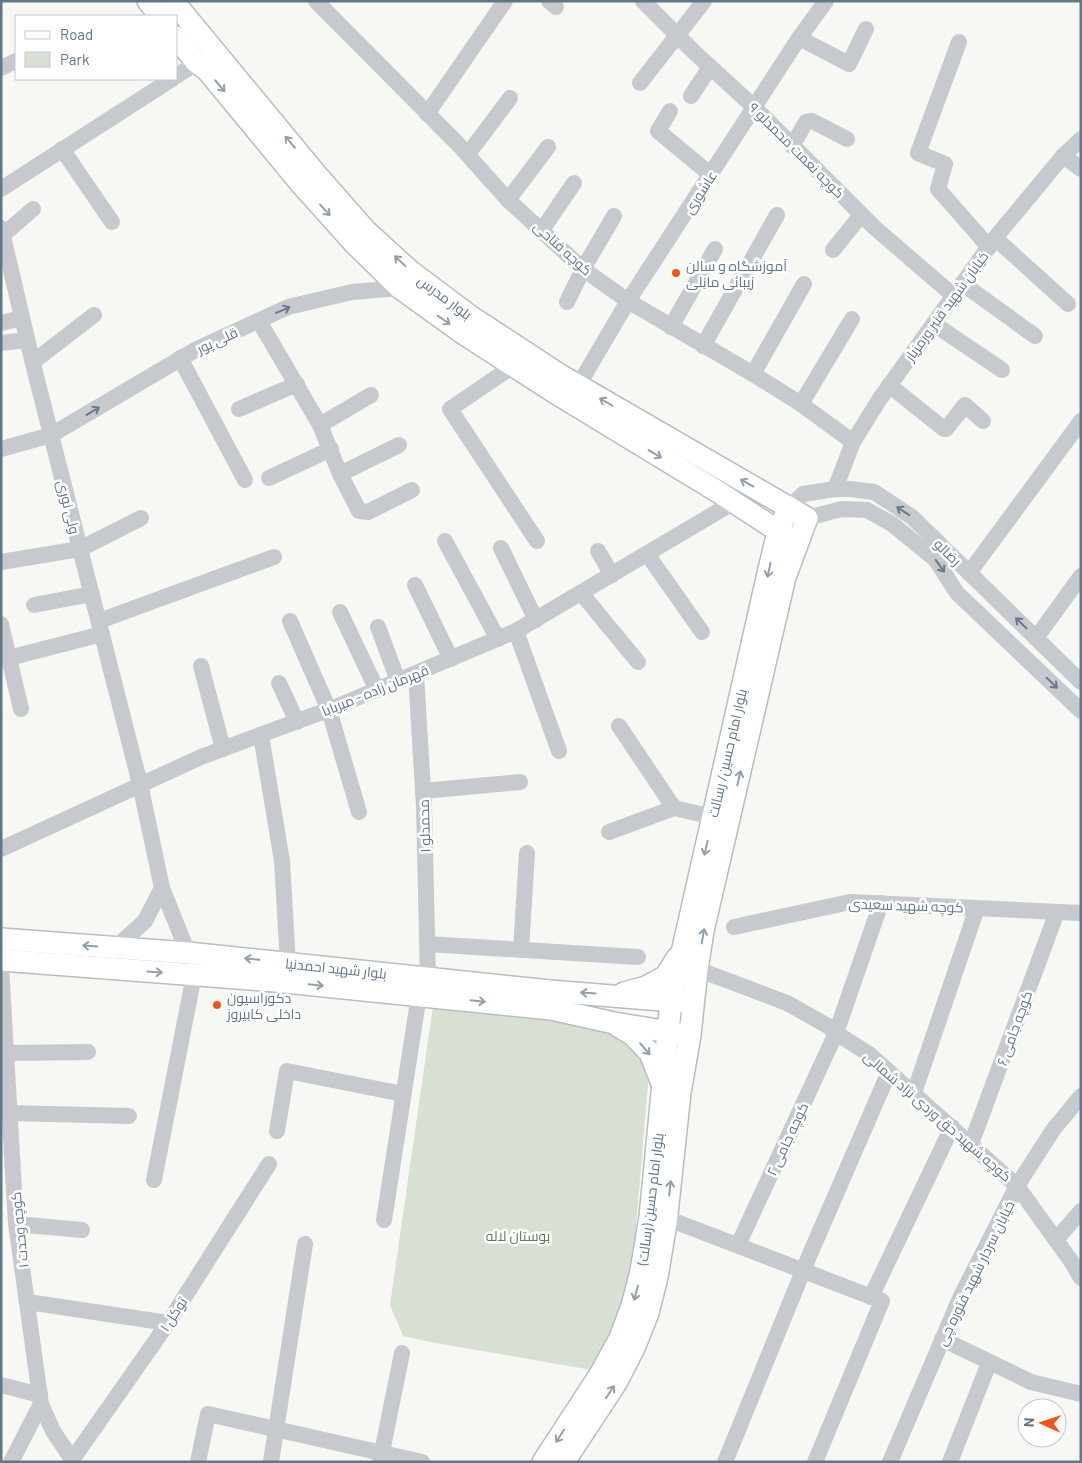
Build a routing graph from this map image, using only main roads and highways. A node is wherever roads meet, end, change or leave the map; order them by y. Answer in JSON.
{"nodes":[{"id":1,"x":148,"y":1,"type":"edge"},
{"id":2,"x":173,"y":1,"type":"edge"},
{"id":3,"x":159,"y":15,"type":"edge"},
{"id":4,"x":178,"y":39,"type":"edge"},
{"id":5,"x":519,"y":359,"type":"junction"},
{"id":6,"x":789,"y":507,"type":"junction"},
{"id":7,"x":808,"y":518,"type":"joint"},
{"id":8,"x":778,"y":532,"type":"junction"},
{"id":9,"x":797,"y":542,"type":"junction"},
{"id":10,"x":1,"y":939,"type":"edge"},
{"id":11,"x":681,"y":951,"type":"junction"},
{"id":12,"x":1,"y":960,"type":"edge"},
{"id":13,"x":423,"y":987,"type":"junction"},
{"id":14,"x":615,"y":995,"type":"junction"},
{"id":15,"x":671,"y":1001,"type":"junction"},
{"id":16,"x":693,"y":1002,"type":"junction"},
{"id":17,"x":614,"y":1023,"type":"junction"},
{"id":18,"x":668,"y":1032,"type":"junction"},
{"id":19,"x":690,"y":1035,"type":"junction"},
{"id":20,"x":662,"y":1086,"type":"junction"},
{"id":21,"x":543,"y":1462,"type":"edge"},
{"id":22,"x":564,"y":1462,"type":"edge"}],
"edges":[{"from":1,"to":3,"type":"main road"},
{"from":5,"to":2,"type":"main road","name":"بلوار مدرس","one_way":true},
{"from":4,"to":5,"type":"main road","name":"بلوار مدرس","one_way":true},
{"from":6,"to":5,"type":"main road","name":"بلوار مدرس","one_way":true},
{"from":5,"to":8,"type":"main road","name":"بلوار مدرس","one_way":true},
{"from":6,"to":7,"type":"main road","name":"بلوار مدرس"},
{"from":6,"to":8,"type":"main road","name":"بلوار امام حسین/ رسالت"},
{"from":7,"to":9,"type":"main road","name":"بلوار امام حسین/ رسالت"},
{"from":8,"to":9,"type":"main road","name":"بلوار مدرس"},
{"from":8,"to":11,"type":"main road","name":"بلوار امام حسین/ رسالت","one_way":true},
{"from":16,"to":9,"type":"main road","name":"بلوار امام حسین/ رسالت","one_way":true},
{"from":13,"to":10,"type":"main road","name":"بلوار شهید احمدنیا","one_way":true},
{"from":11,"to":14,"type":"main road"},
{"from":11,"to":15,"type":"main road","name":"بلوار امام حسین/ رسالت"},
{"from":12,"to":13,"type":"main road","name":"بلوار شهید احمدنیا","one_way":true},
{"from":14,"to":13,"type":"main road","name":"بلوار شهید احمدنیا","one_way":true},
{"from":13,"to":17,"type":"main road","name":"بلوار شهید احمدنیا","one_way":true},
{"from":14,"to":15,"type":"main road","name":"بلوار شهید احمدنیا"},
{"from":15,"to":16,"type":"main road","name":"بلوار شهید احمدنیا"},
{"from":15,"to":18,"type":"main road","name":"بلوار امام حسین (رسالت)"},
{"from":16,"to":19,"type":"main road","name":"بلوار امام حسین (رسالت)"},
{"from":17,"to":18,"type":"main road","name":"بلوار شهید احمدنیا"},
{"from":17,"to":20,"type":"main road","one_way":true},
{"from":18,"to":19,"type":"main road","name":"بلوار شهید احمدنیا"},
{"from":18,"to":20,"type":"main road","name":"بلوار امام حسین (رسالت)"},
{"from":22,"to":19,"type":"main road","name":"بلوار امام حسین (رسالت)","one_way":true},
{"from":20,"to":21,"type":"main road","name":"بلوار امام حسین (رسالت)","one_way":true}]}
